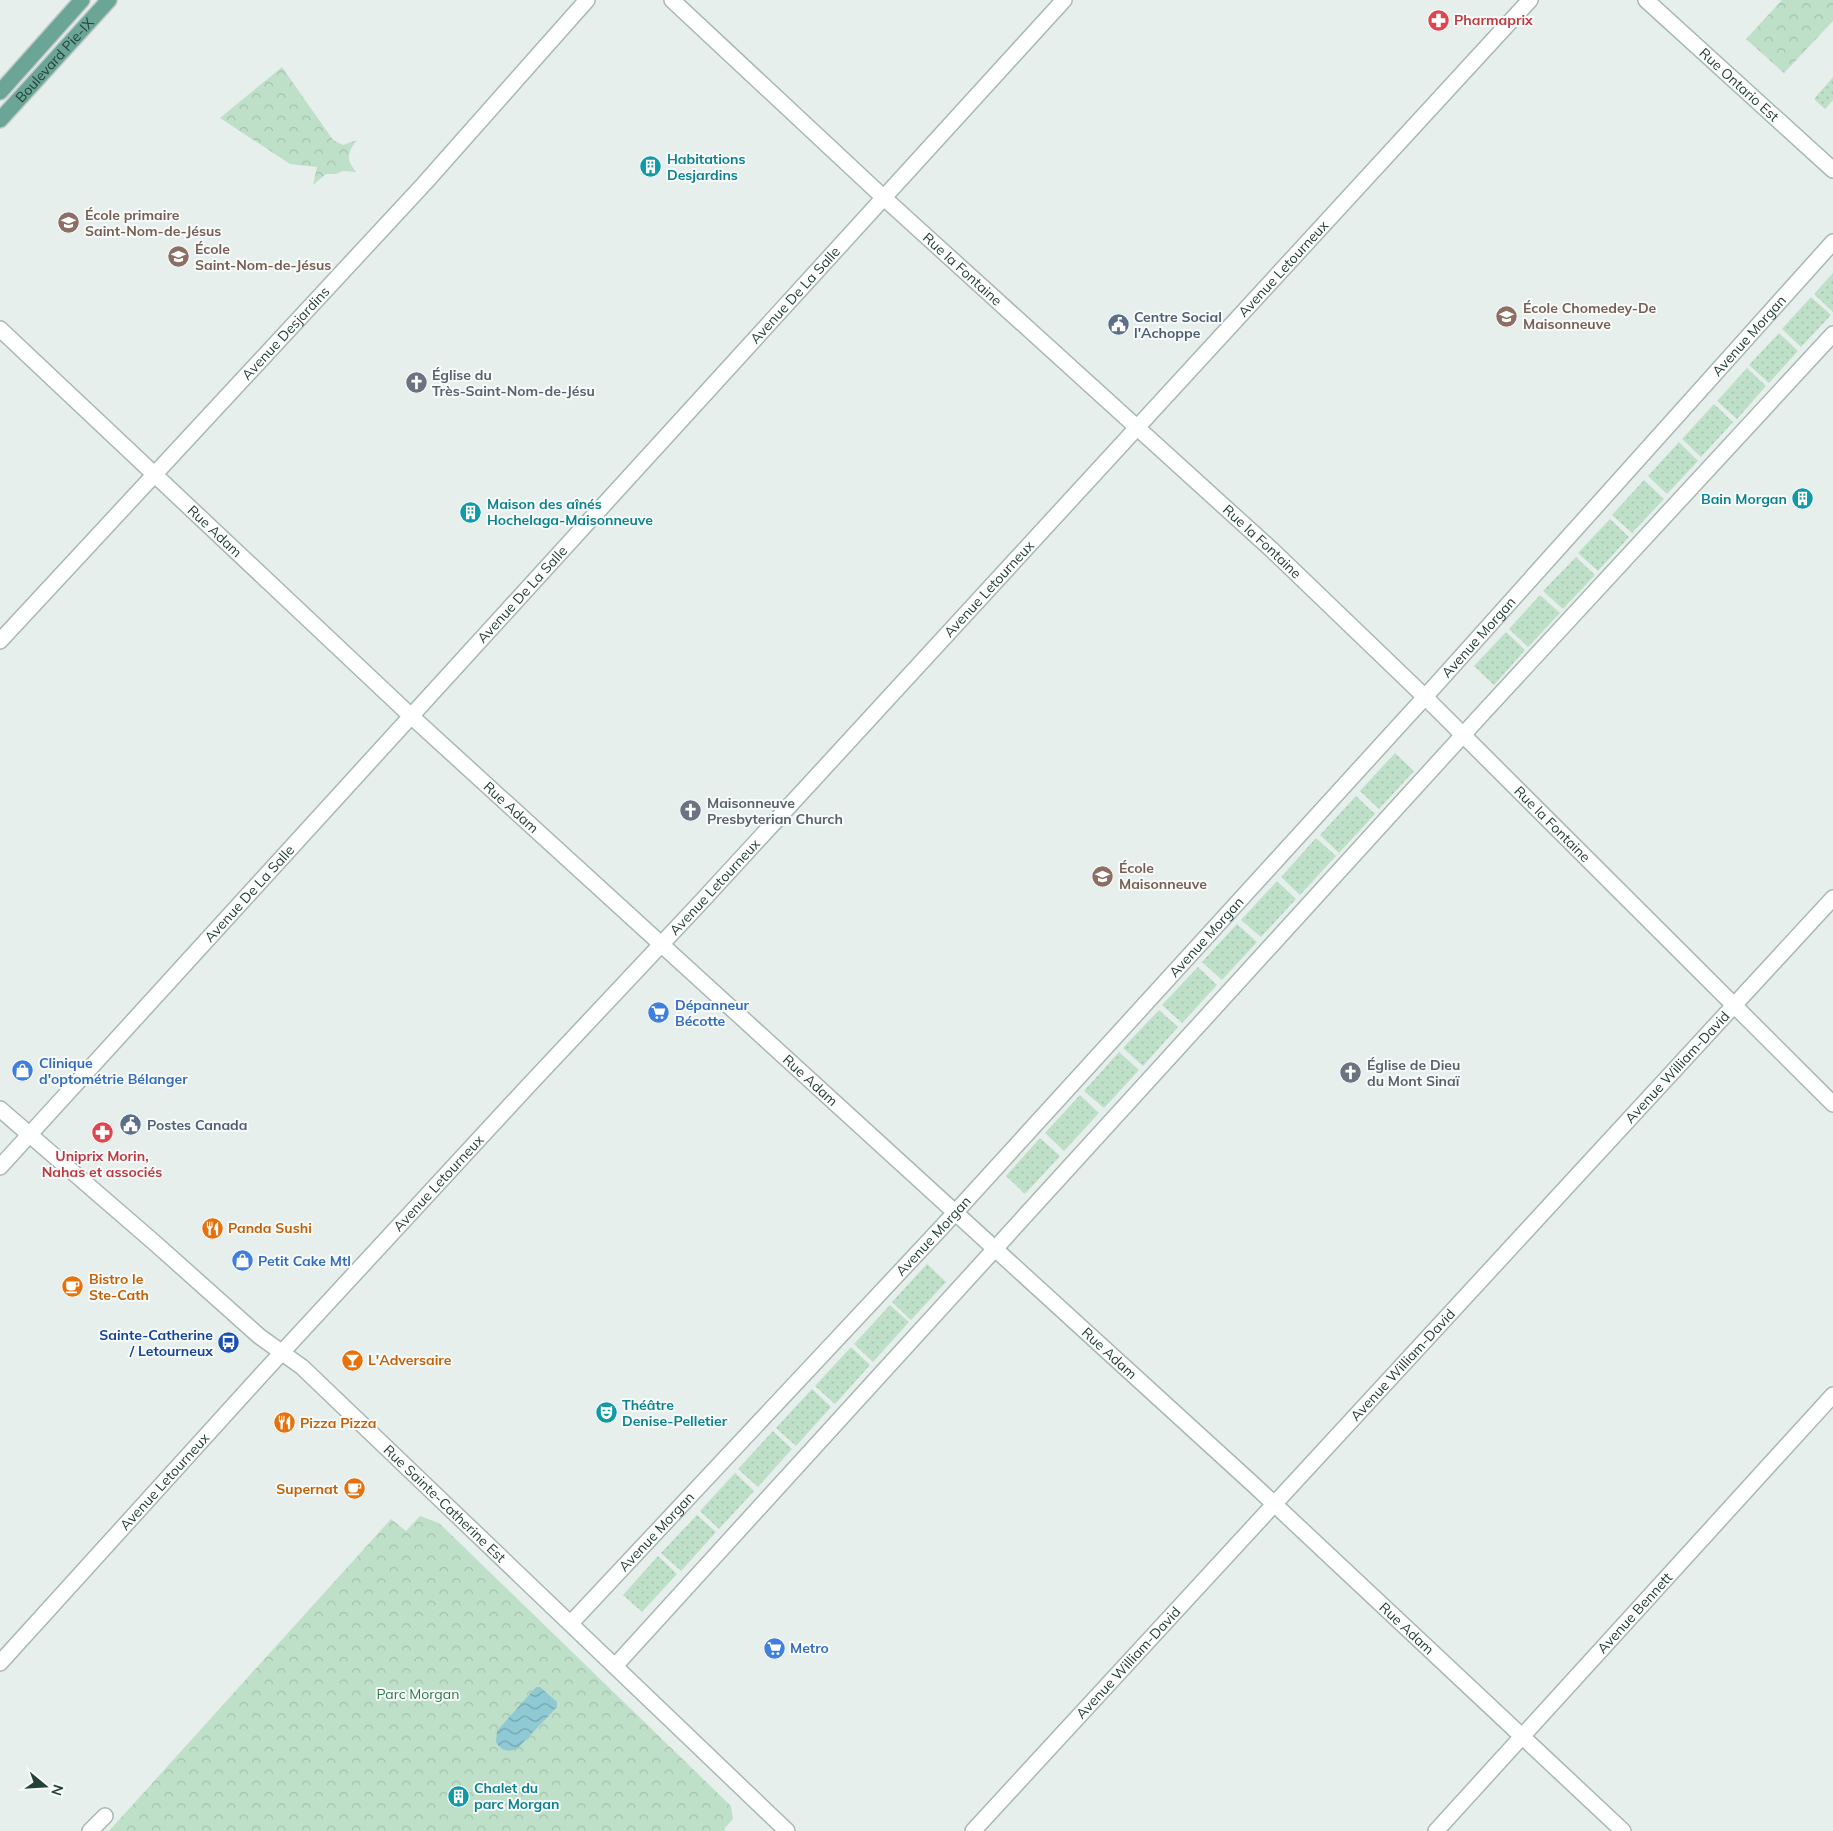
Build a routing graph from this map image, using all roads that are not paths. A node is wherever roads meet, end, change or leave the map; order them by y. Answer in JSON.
{"nodes":[{"id":1,"x":82,"y":0,"type":"edge"},
{"id":2,"x":109,"y":0,"type":"edge"},
{"id":3,"x":587,"y":0,"type":"edge"},
{"id":4,"x":672,"y":0,"type":"edge"},
{"id":5,"x":1064,"y":0,"type":"edge"},
{"id":6,"x":1530,"y":0,"type":"edge"},
{"id":7,"x":1646,"y":0,"type":"edge"},
{"id":8,"x":0,"y":92,"type":"edge"},
{"id":9,"x":0,"y":120,"type":"edge"},
{"id":10,"x":1833,"y":170,"type":"edge"},
{"id":11,"x":883,"y":197,"type":"junction"},
{"id":12,"x":1833,"y":242,"type":"edge"},
{"id":13,"x":0,"y":329,"type":"edge"},
{"id":14,"x":1833,"y":334,"type":"edge"},
{"id":15,"x":1136,"y":426,"type":"junction"},
{"id":16,"x":154,"y":473,"type":"junction"},
{"id":17,"x":0,"y":641,"type":"edge"},
{"id":18,"x":1425,"y":696,"type":"junction"},
{"id":19,"x":411,"y":716,"type":"junction"},
{"id":20,"x":1464,"y":735,"type":"junction"},
{"id":21,"x":1833,"y":898,"type":"edge"},
{"id":22,"x":661,"y":946,"type":"junction"},
{"id":23,"x":1734,"y":1006,"type":"junction"},
{"id":24,"x":1833,"y":1104,"type":"edge"},
{"id":25,"x":0,"y":1110,"type":"edge"},
{"id":26,"x":29,"y":1134,"type":"junction"},
{"id":27,"x":0,"y":1167,"type":"edge"},
{"id":28,"x":955,"y":1212,"type":"junction"},
{"id":29,"x":996,"y":1249,"type":"junction"},
{"id":30,"x":282,"y":1353,"type":"junction"},
{"id":31,"x":1833,"y":1395,"type":"edge"},
{"id":32,"x":1275,"y":1505,"type":"junction"},
{"id":33,"x":571,"y":1623,"type":"junction"},
{"id":34,"x":0,"y":1663,"type":"edge"},
{"id":35,"x":614,"y":1666,"type":"junction"},
{"id":36,"x":1522,"y":1738,"type":"junction"},
{"id":37,"x":105,"y":1816,"type":"dead end"},
{"id":38,"x":90,"y":1831,"type":"edge"},
{"id":39,"x":787,"y":1831,"type":"edge"},
{"id":40,"x":973,"y":1831,"type":"edge"},
{"id":41,"x":1436,"y":1831,"type":"edge"},
{"id":42,"x":1622,"y":1831,"type":"edge"}],
"edges":[{"from":1,"to":8,"type":"main road","name":"Boulevard Pie-IX"},
{"from":2,"to":9,"type":"main road","name":"Boulevard Pie-IX"},
{"from":3,"to":16,"type":"street","name":"Avenue Desjardins"},
{"from":4,"to":11,"type":"street","name":"Rue la Fontaine"},
{"from":5,"to":11,"type":"street","name":"Avenue De La Salle"},
{"from":6,"to":15,"type":"street","name":"Avenue Letourneux"},
{"from":7,"to":10,"type":"street","name":"Rue Ontario Est"},
{"from":11,"to":15,"type":"street","name":"Rue la Fontaine"},
{"from":11,"to":19,"type":"street","name":"Avenue De La Salle"},
{"from":12,"to":18,"type":"street","name":"Avenue Morgan"},
{"from":13,"to":16,"type":"street","name":"Rue Adam"},
{"from":14,"to":20,"type":"street"},
{"from":15,"to":18,"type":"street","name":"Rue la Fontaine"},
{"from":15,"to":22,"type":"street","name":"Avenue Letourneux"},
{"from":16,"to":17,"type":"street","name":"Avenue Desjardins"},
{"from":16,"to":19,"type":"street","name":"Rue Adam"},
{"from":18,"to":20,"type":"street","name":"Rue la Fontaine"},
{"from":18,"to":28,"type":"street","name":"Avenue Morgan"},
{"from":19,"to":22,"type":"street","name":"Rue Adam"},
{"from":19,"to":26,"type":"street","name":"Avenue De La Salle"},
{"from":20,"to":23,"type":"street","name":"Rue la Fontaine"},
{"from":20,"to":29,"type":"street"},
{"from":21,"to":23,"type":"street","name":"Avenue William-David"},
{"from":22,"to":28,"type":"street","name":"Rue Adam"},
{"from":22,"to":30,"type":"street","name":"Avenue Letourneux"},
{"from":23,"to":24,"type":"street","name":"Rue la Fontaine"},
{"from":23,"to":32,"type":"street","name":"Avenue William-David"},
{"from":25,"to":26,"type":"street","name":"Rue Sainte-Catherine Est"},
{"from":26,"to":27,"type":"street","name":"Avenue De La Salle"},
{"from":26,"to":30,"type":"street","name":"Rue Sainte-Catherine Est"},
{"from":28,"to":29,"type":"street","name":"Rue Adam"},
{"from":28,"to":33,"type":"street","name":"Avenue Morgan"},
{"from":29,"to":32,"type":"street","name":"Rue Adam"},
{"from":29,"to":35,"type":"street"},
{"from":30,"to":33,"type":"street","name":"Rue Sainte-Catherine Est"},
{"from":30,"to":34,"type":"street","name":"Avenue Letourneux"},
{"from":31,"to":36,"type":"street","name":"Avenue Bennett"},
{"from":32,"to":36,"type":"street","name":"Rue Adam"},
{"from":32,"to":40,"type":"street","name":"Avenue William-David"},
{"from":33,"to":35,"type":"street","name":"Rue Sainte-Catherine Est"},
{"from":35,"to":39,"type":"street","name":"Rue Sainte-Catherine Est"},
{"from":36,"to":41,"type":"street","name":"Avenue Bennett"},
{"from":36,"to":42,"type":"street","name":"Rue Adam"},
{"from":37,"to":38,"type":"street"}]}
